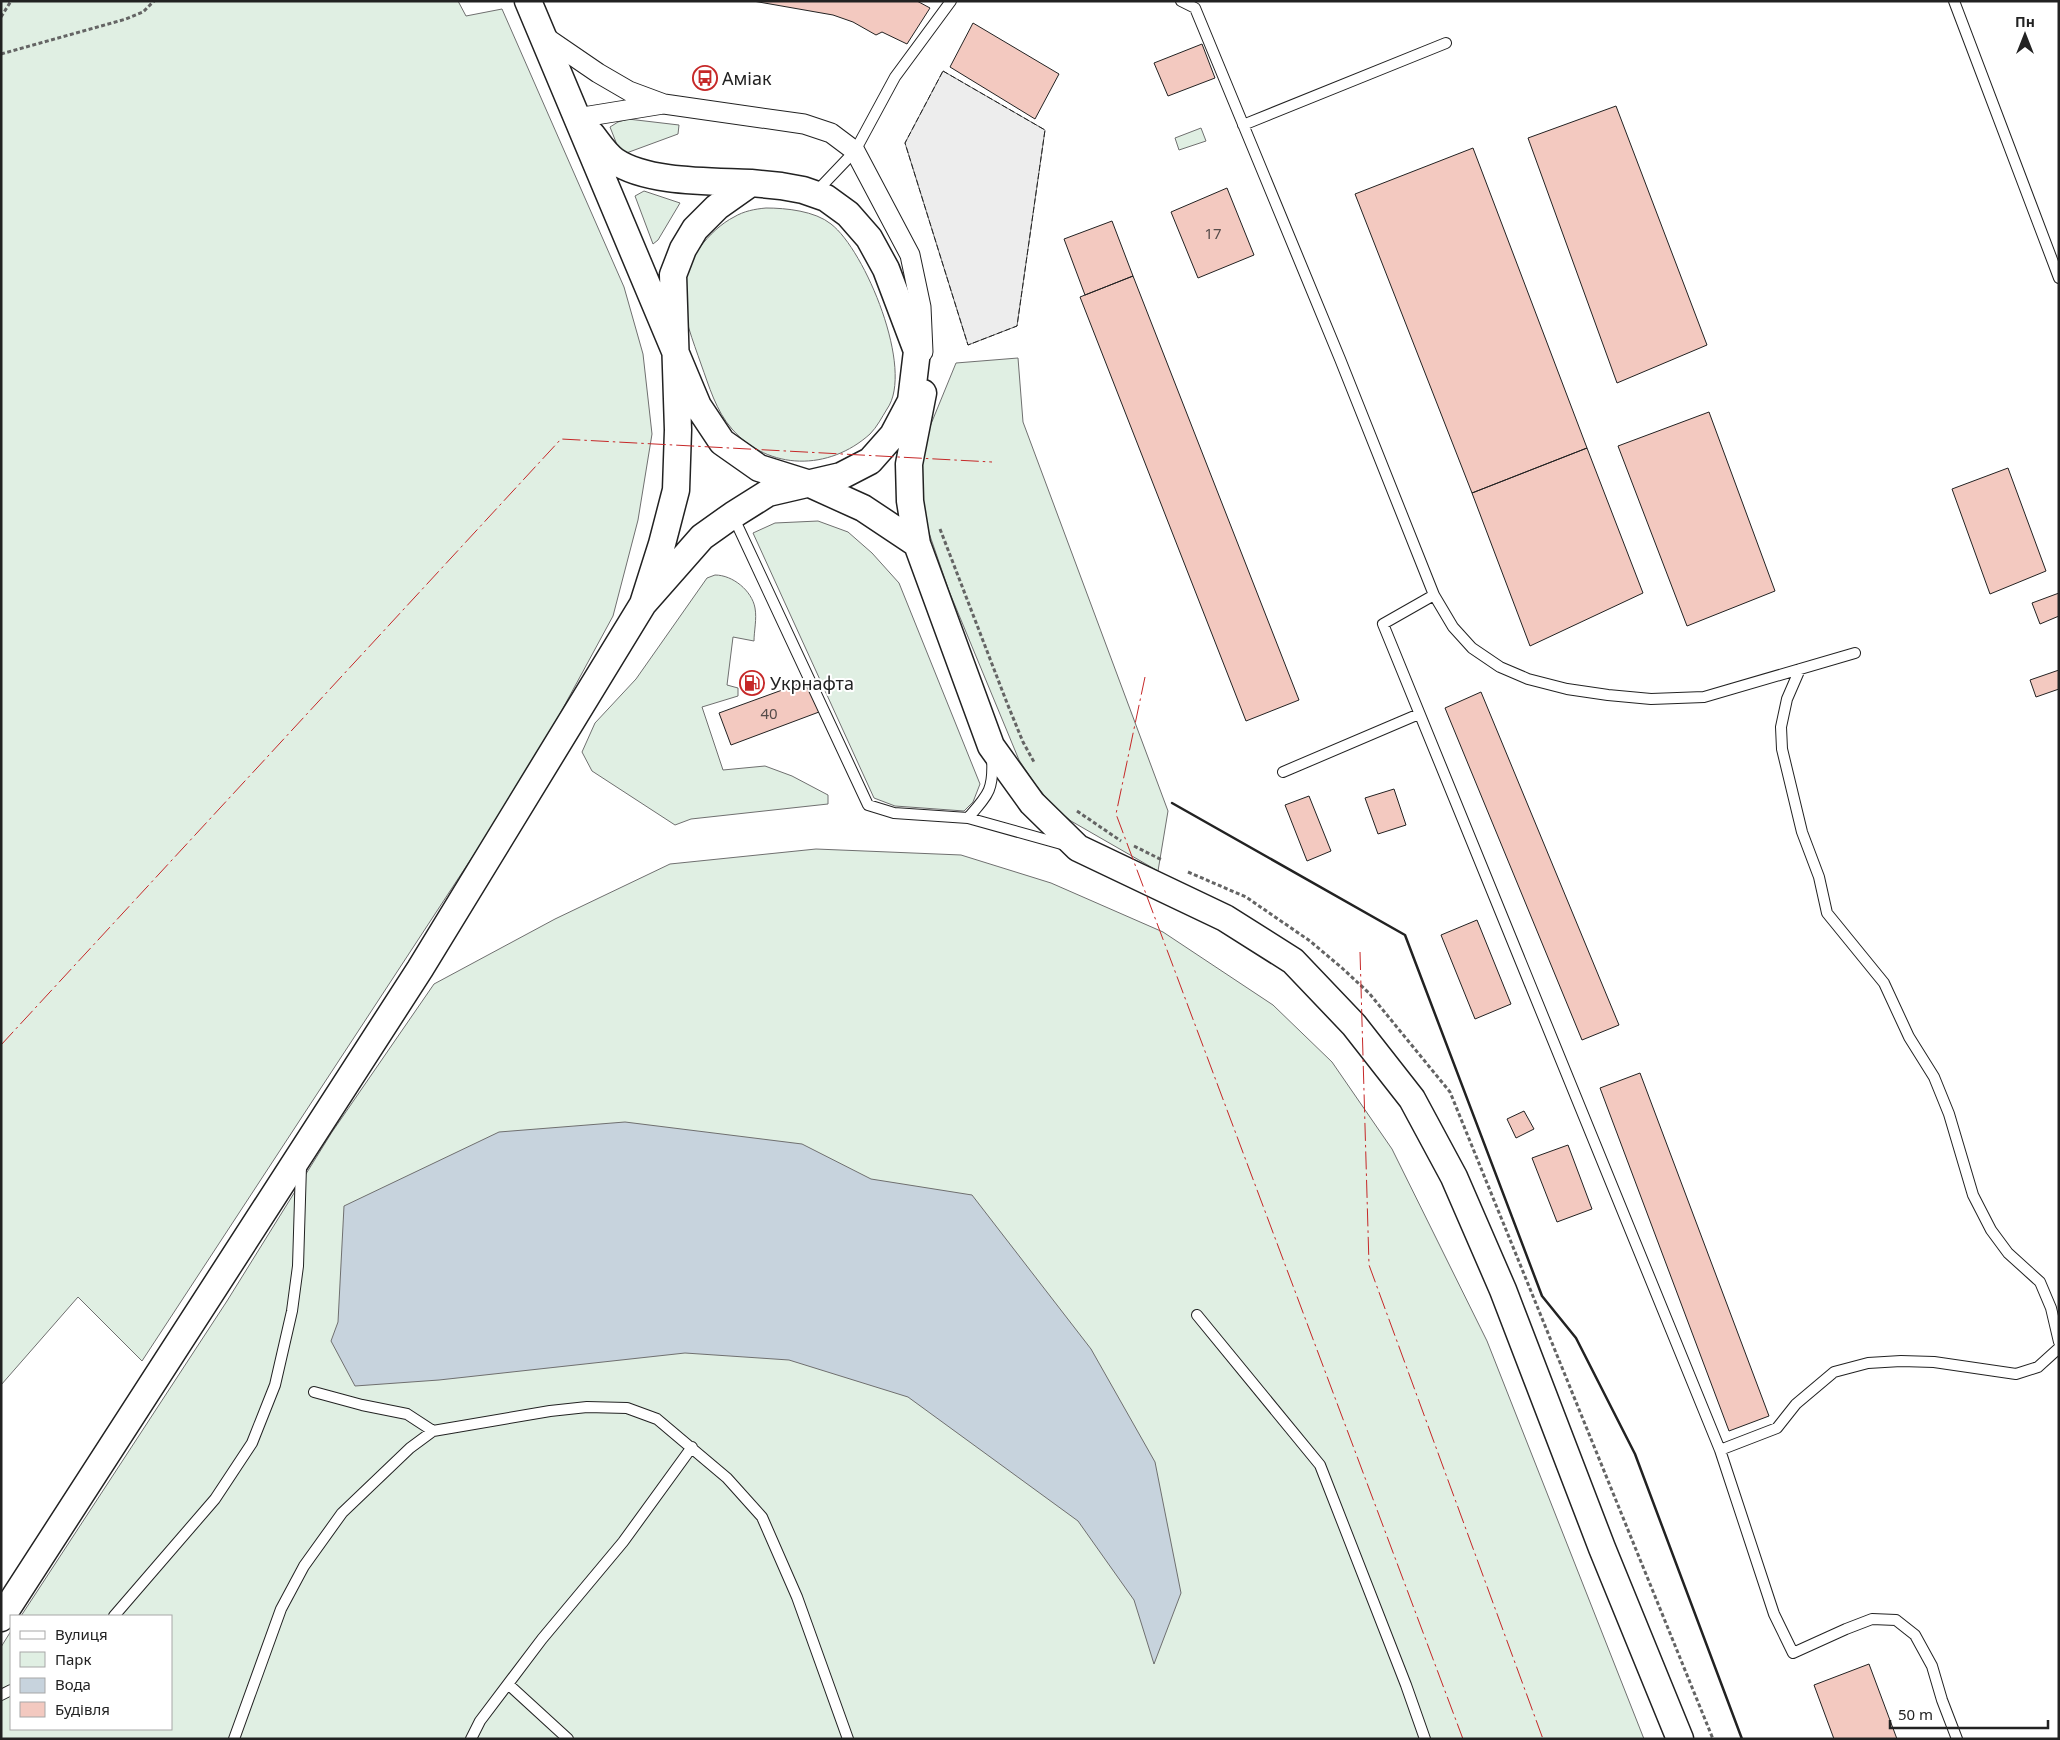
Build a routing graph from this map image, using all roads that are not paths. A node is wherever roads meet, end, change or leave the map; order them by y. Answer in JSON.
{"nodes":[{"id":1,"x":528,"y":1,"type":"edge"},
{"id":2,"x":951,"y":1,"type":"edge"},
{"id":3,"x":1180,"y":1,"type":"edge"},
{"id":4,"x":1954,"y":1,"type":"edge"},
{"id":5,"x":542,"y":34,"type":"junction"},
{"id":6,"x":1446,"y":43,"type":"dead end"},
{"id":7,"x":664,"y":104,"type":"junction"},
{"id":8,"x":577,"y":118,"type":"junction"},
{"id":9,"x":1243,"y":125,"type":"junction"},
{"id":10,"x":855,"y":151,"type":"junction"},
{"id":11,"x":750,"y":184,"type":"junction"},
{"id":12,"x":814,"y":194,"type":"junction"},
{"id":13,"x":2059,"y":278,"type":"edge"},
{"id":14,"x":677,"y":353,"type":"junction"},
{"id":15,"x":920,"y":358,"type":"junction"},
{"id":16,"x":810,"y":484,"type":"junction"},
{"id":17,"x":733,"y":515,"type":"junction"},
{"id":18,"x":917,"y":544,"type":"junction"},
{"id":19,"x":1434,"y":594,"type":"junction"},
{"id":20,"x":643,"y":604,"type":"junction"},
{"id":21,"x":1855,"y":653,"type":"dead end"},
{"id":22,"x":1800,"y":669,"type":"junction"},
{"id":23,"x":1419,"y":714,"type":"junction"},
{"id":24,"x":991,"y":746,"type":"junction"},
{"id":25,"x":1283,"y":772,"type":"dead end"},
{"id":26,"x":968,"y":818,"type":"junction"},
{"id":27,"x":1078,"y":848,"type":"junction"},
{"id":28,"x":301,"y":1152,"type":"junction"},
{"id":29,"x":1197,"y":1315,"type":"dead end"},
{"id":30,"x":2059,"y":1342,"type":"edge"},
{"id":31,"x":2059,"y":1348,"type":"edge"},
{"id":32,"x":314,"y":1392,"type":"dead end"},
{"id":33,"x":433,"y":1431,"type":"junction"},
{"id":34,"x":692,"y":1448,"type":"junction"},
{"id":35,"x":1720,"y":1450,"type":"junction"},
{"id":36,"x":115,"y":1615,"type":"edge"},
{"id":37,"x":1,"y":1618,"type":"edge"},
{"id":38,"x":508,"y":1685,"type":"junction"},
{"id":39,"x":234,"y":1739,"type":"edge"},
{"id":40,"x":471,"y":1739,"type":"edge"},
{"id":41,"x":568,"y":1739,"type":"edge"},
{"id":42,"x":848,"y":1739,"type":"edge"},
{"id":43,"x":1425,"y":1739,"type":"edge"},
{"id":44,"x":1680,"y":1739,"type":"edge"},
{"id":45,"x":1957,"y":1739,"type":"edge"}],
"edges":[{"from":1,"to":5,"type":"main road"},
{"from":2,"to":10,"type":"lane"},
{"from":3,"to":9,"type":"lane"},
{"from":4,"to":13,"type":"lane"},
{"from":5,"to":7,"type":"street"},
{"from":5,"to":8,"type":"main road"},
{"from":6,"to":9,"type":"lane"},
{"from":7,"to":8,"type":"street"},
{"from":7,"to":10,"type":"street"},
{"from":8,"to":11,"type":"main road"},
{"from":8,"to":14,"type":"main road"},
{"from":9,"to":19,"type":"lane"},
{"from":10,"to":12,"type":"lane"},
{"from":10,"to":15,"type":"street"},
{"from":11,"to":12,"type":"main road"},
{"from":11,"to":14,"type":"main road"},
{"from":12,"to":15,"type":"main road"},
{"from":14,"to":16,"type":"main road"},
{"from":14,"to":20,"type":"main road"},
{"from":15,"to":16,"type":"main road"},
{"from":15,"to":18,"type":"main road"},
{"from":16,"to":17,"type":"main road"},
{"from":16,"to":18,"type":"main road"},
{"from":17,"to":20,"type":"main road"},
{"from":17,"to":26,"type":"lane"},
{"from":18,"to":24,"type":"main road"},
{"from":19,"to":22,"type":"lane"},
{"from":19,"to":23,"type":"lane"},
{"from":20,"to":28,"type":"main road"},
{"from":21,"to":22,"type":"lane"},
{"from":22,"to":30,"type":"lane"},
{"from":23,"to":25,"type":"lane"},
{"from":23,"to":35,"type":"lane"},
{"from":24,"to":26,"type":"lane"},
{"from":24,"to":27,"type":"main road"},
{"from":26,"to":27,"type":"lane"},
{"from":27,"to":44,"type":"main road"},
{"from":28,"to":36,"type":"lane"},
{"from":28,"to":37,"type":"main road"},
{"from":29,"to":43,"type":"lane"},
{"from":31,"to":35,"type":"lane"},
{"from":32,"to":33,"type":"lane"},
{"from":33,"to":34,"type":"lane"},
{"from":33,"to":39,"type":"lane"},
{"from":34,"to":38,"type":"lane"},
{"from":34,"to":42,"type":"lane"},
{"from":35,"to":45,"type":"lane"},
{"from":38,"to":40,"type":"lane"},
{"from":38,"to":41,"type":"lane"}]}
